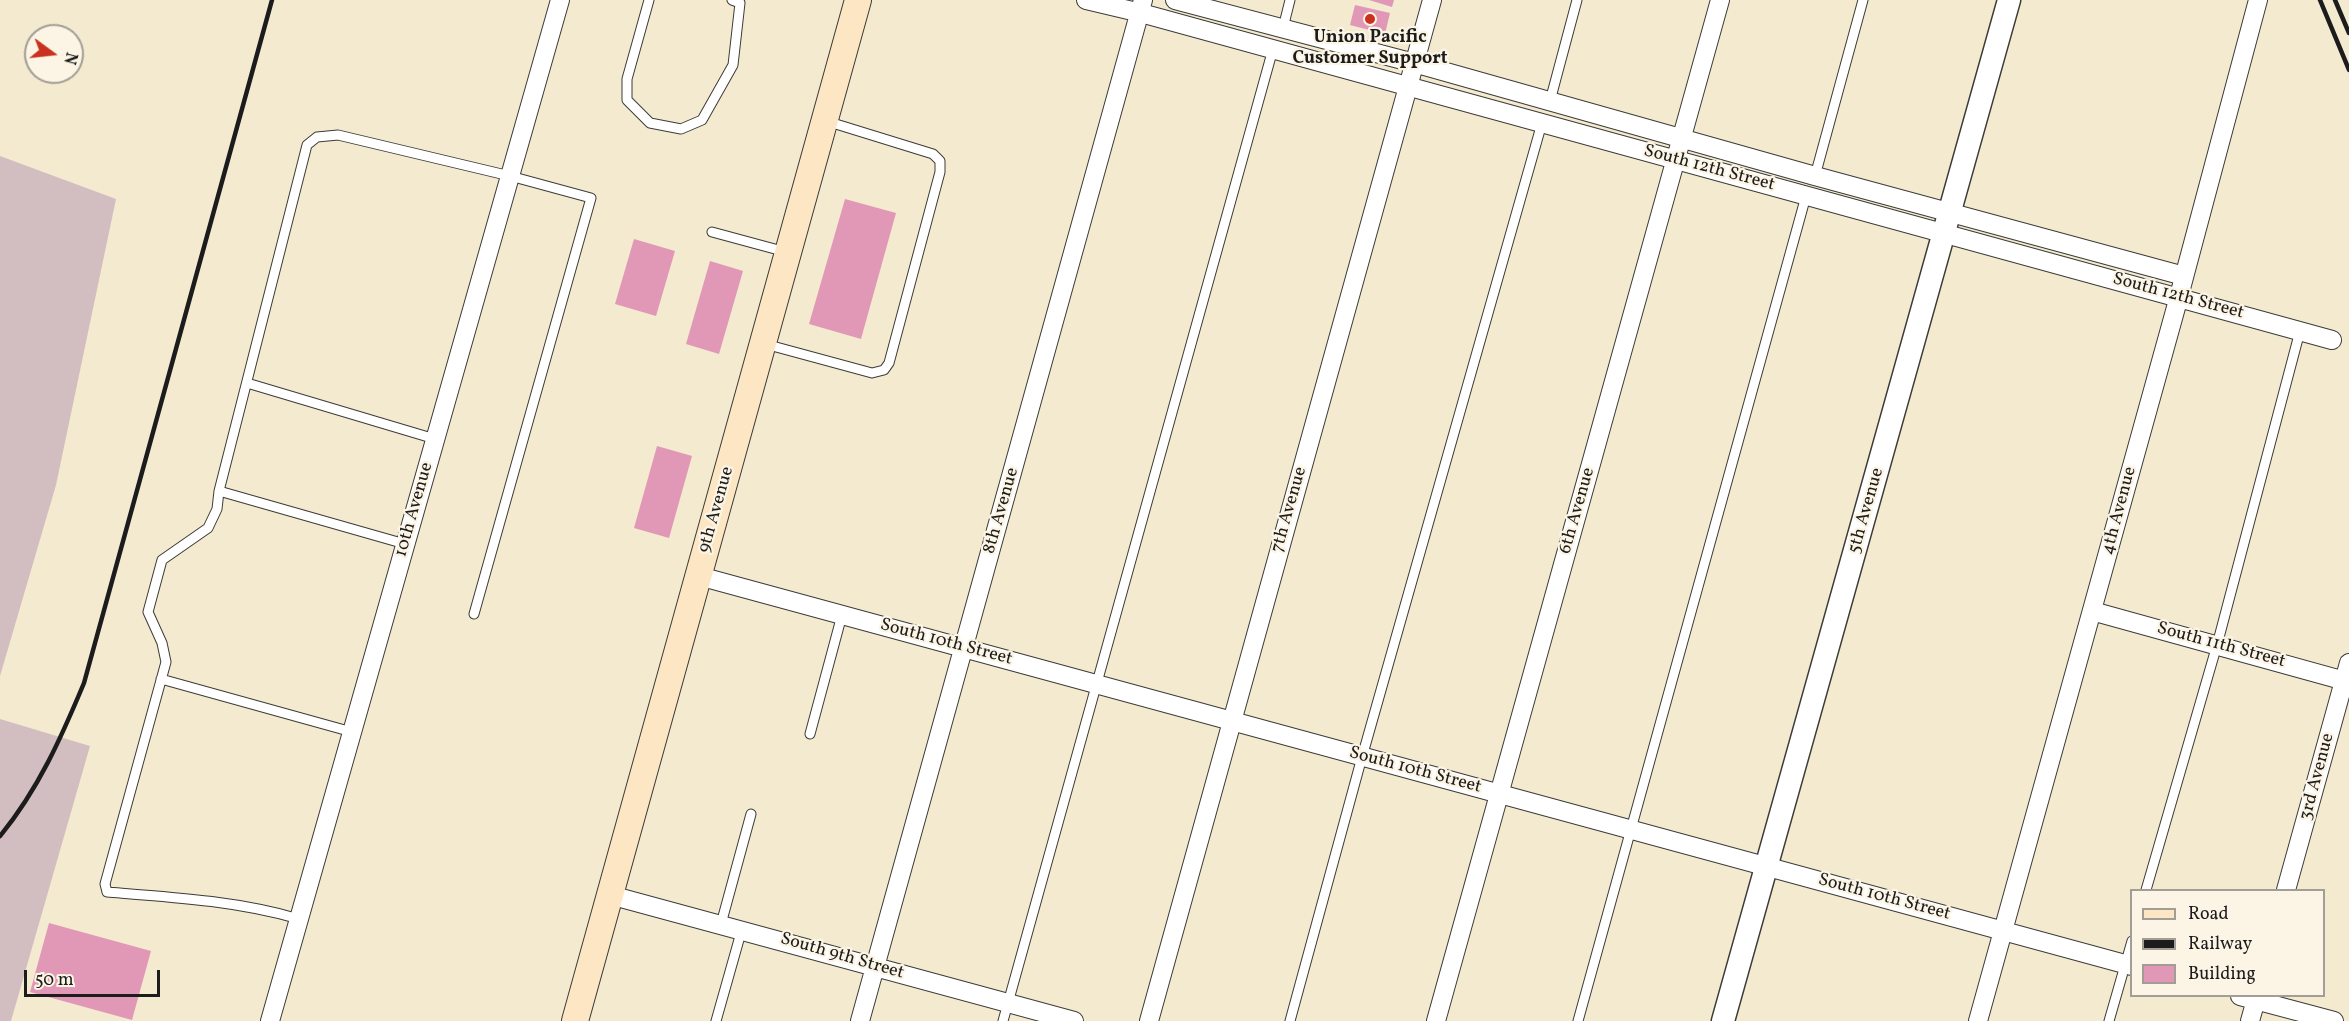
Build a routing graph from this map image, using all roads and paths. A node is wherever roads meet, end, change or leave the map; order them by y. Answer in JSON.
{"nodes":[{"id":1,"x":560,"y":0,"type":"edge"},
{"id":2,"x":650,"y":0,"type":"edge"},
{"id":3,"x":732,"y":0,"type":"edge"},
{"id":4,"x":858,"y":0,"type":"edge"},
{"id":5,"x":1086,"y":0,"type":"edge"},
{"id":6,"x":1175,"y":0,"type":"edge"},
{"id":7,"x":1290,"y":0,"type":"edge"},
{"id":8,"x":1432,"y":0,"type":"edge"},
{"id":9,"x":1577,"y":0,"type":"edge"},
{"id":10,"x":1720,"y":0,"type":"edge"},
{"id":11,"x":1863,"y":0,"type":"edge"},
{"id":12,"x":2008,"y":0,"type":"edge"},
{"id":13,"x":2258,"y":0,"type":"edge"},
{"id":14,"x":1142,"y":7,"type":"edge"},
{"id":15,"x":1283,"y":28,"type":"junction"},
{"id":16,"x":1273,"y":50,"type":"junction"},
{"id":17,"x":1414,"y":63,"type":"junction"},
{"id":18,"x":1408,"y":87,"type":"junction"},
{"id":19,"x":1550,"y":101,"type":"junction"},
{"id":20,"x":825,"y":121,"type":"junction"},
{"id":21,"x":1542,"y":123,"type":"junction"},
{"id":22,"x":1682,"y":137,"type":"junction"},
{"id":23,"x":1675,"y":160,"type":"junction"},
{"id":24,"x":510,"y":176,"type":"junction"},
{"id":25,"x":1815,"y":176,"type":"junction"},
{"id":26,"x":1806,"y":196,"type":"junction"},
{"id":27,"x":1951,"y":212,"type":"junction"},
{"id":28,"x":712,"y":232,"type":"dead end"},
{"id":29,"x":1945,"y":234,"type":"junction"},
{"id":30,"x":788,"y":253,"type":"junction"},
{"id":31,"x":2184,"y":276,"type":"junction"},
{"id":32,"x":2179,"y":297,"type":"junction"},
{"id":33,"x":2300,"y":331,"type":"junction"},
{"id":34,"x":2332,"y":340,"type":"dead end"},
{"id":35,"x":763,"y":344,"type":"junction"},
{"id":36,"x":247,"y":383,"type":"junction"},
{"id":37,"x":435,"y":439,"type":"junction"},
{"id":38,"x":219,"y":491,"type":"junction"},
{"id":39,"x":405,"y":544,"type":"junction"},
{"id":40,"x":699,"y":576,"type":"junction"},
{"id":41,"x":2092,"y":611,"type":"junction"},
{"id":42,"x":474,"y":614,"type":"dead end"},
{"id":43,"x":842,"y":615,"type":"junction"},
{"id":44,"x":2217,"y":645,"type":"junction"},
{"id":45,"x":964,"y":648,"type":"junction"},
{"id":46,"x":2347,"y":675,"type":"edge"},
{"id":47,"x":161,"y":679,"type":"junction"},
{"id":48,"x":1098,"y":685,"type":"junction"},
{"id":49,"x":1231,"y":721,"type":"junction"},
{"id":50,"x":352,"y":732,"type":"junction"},
{"id":51,"x":810,"y":734,"type":"dead end"},
{"id":52,"x":1362,"y":757,"type":"junction"},
{"id":53,"x":1499,"y":794,"type":"junction"},
{"id":54,"x":751,"y":814,"type":"dead end"},
{"id":55,"x":1631,"y":830,"type":"junction"},
{"id":56,"x":1767,"y":866,"type":"junction"},
{"id":57,"x":2147,"y":889,"type":"edge"},
{"id":58,"x":2287,"y":889,"type":"edge"},
{"id":59,"x":610,"y":895,"type":"junction"},
{"id":60,"x":299,"y":919,"type":"junction"},
{"id":61,"x":721,"y":924,"type":"junction"},
{"id":62,"x":742,"y":929,"type":"junction"},
{"id":63,"x":2003,"y":931,"type":"junction"},
{"id":64,"x":2128,"y":965,"type":"edge"},
{"id":65,"x":875,"y":967,"type":"junction"},
{"id":66,"x":2251,"y":997,"type":"edge"},
{"id":67,"x":1007,"y":1003,"type":"junction"},
{"id":68,"x":270,"y":1021,"type":"edge"},
{"id":69,"x":576,"y":1021,"type":"edge"},
{"id":70,"x":716,"y":1021,"type":"edge"},
{"id":71,"x":860,"y":1021,"type":"edge"},
{"id":72,"x":1003,"y":1021,"type":"edge"},
{"id":73,"x":1074,"y":1021,"type":"edge"},
{"id":74,"x":1149,"y":1021,"type":"edge"},
{"id":75,"x":1290,"y":1021,"type":"edge"},
{"id":76,"x":1436,"y":1021,"type":"edge"},
{"id":77,"x":1578,"y":1021,"type":"edge"},
{"id":78,"x":1723,"y":1021,"type":"edge"},
{"id":79,"x":1978,"y":1021,"type":"edge"},
{"id":80,"x":2109,"y":1021,"type":"edge"},
{"id":81,"x":2250,"y":1021,"type":"edge"},
{"id":82,"x":2334,"y":1021,"type":"edge"}],
"edges":[{"from":1,"to":24,"type":"street","name":"10th Avenue"},
{"from":2,"to":3,"type":"lane"},
{"from":4,"to":20,"type":"main road","name":"9th Avenue"},
{"from":5,"to":14,"type":"street","name":"South 12th Street"},
{"from":6,"to":15,"type":"street","name":"South 12th Street"},
{"from":7,"to":15,"type":"lane"},
{"from":8,"to":17,"type":"street","name":"7th Avenue"},
{"from":9,"to":19,"type":"lane"},
{"from":10,"to":22,"type":"street","name":"6th Avenue"},
{"from":11,"to":25,"type":"lane"},
{"from":12,"to":27,"type":"street","name":"5th Avenue"},
{"from":13,"to":31,"type":"street","name":"4th Avenue"},
{"from":14,"to":16,"type":"street","name":"South 12th Street"},
{"from":14,"to":45,"type":"street","name":"8th Avenue"},
{"from":15,"to":17,"type":"street","name":"South 12th Street"},
{"from":16,"to":18,"type":"street","name":"South 12th Street"},
{"from":16,"to":48,"type":"lane"},
{"from":17,"to":18,"type":"street","name":"7th Avenue"},
{"from":17,"to":19,"type":"street","name":"South 12th Street"},
{"from":18,"to":21,"type":"street","name":"South 12th Street"},
{"from":18,"to":49,"type":"street","name":"7th Avenue"},
{"from":19,"to":22,"type":"street","name":"South 12th Street"},
{"from":20,"to":30,"type":"main road","name":"9th Avenue"},
{"from":20,"to":35,"type":"lane"},
{"from":21,"to":23,"type":"street","name":"South 12th Street"},
{"from":21,"to":52,"type":"lane"},
{"from":22,"to":23,"type":"street","name":"6th Avenue"},
{"from":22,"to":25,"type":"street","name":"South 12th Street"},
{"from":23,"to":26,"type":"street","name":"South 12th Street"},
{"from":23,"to":53,"type":"street","name":"6th Avenue"},
{"from":24,"to":36,"type":"lane"},
{"from":24,"to":37,"type":"street","name":"10th Avenue"},
{"from":24,"to":42,"type":"lane"},
{"from":25,"to":27,"type":"street","name":"South 12th Street"},
{"from":26,"to":29,"type":"street","name":"South 12th Street"},
{"from":26,"to":55,"type":"lane"},
{"from":27,"to":29,"type":"street","name":"5th Avenue"},
{"from":27,"to":31,"type":"street","name":"South 12th Street"},
{"from":28,"to":30,"type":"lane"},
{"from":29,"to":32,"type":"street","name":"South 12th Street"},
{"from":29,"to":56,"type":"street","name":"5th Avenue"},
{"from":30,"to":35,"type":"main road","name":"9th Avenue"},
{"from":31,"to":32,"type":"street","name":"4th Avenue"},
{"from":32,"to":33,"type":"street","name":"South 12th Street"},
{"from":32,"to":41,"type":"street","name":"4th Avenue"},
{"from":33,"to":34,"type":"street","name":"South 12th Street"},
{"from":33,"to":44,"type":"lane"},
{"from":35,"to":40,"type":"main road","name":"9th Avenue"},
{"from":36,"to":37,"type":"lane"},
{"from":36,"to":38,"type":"lane"},
{"from":37,"to":39,"type":"street","name":"10th Avenue"},
{"from":38,"to":39,"type":"lane"},
{"from":38,"to":47,"type":"lane"},
{"from":39,"to":50,"type":"street","name":"10th Avenue"},
{"from":40,"to":43,"type":"street","name":"South 10th Street"},
{"from":40,"to":59,"type":"main road","name":"9th Avenue"},
{"from":41,"to":44,"type":"street","name":"South 11th Street"},
{"from":41,"to":63,"type":"street","name":"4th Avenue"},
{"from":43,"to":45,"type":"street","name":"South 10th Street"},
{"from":43,"to":51,"type":"lane"},
{"from":44,"to":46,"type":"street","name":"South 11th Street"},
{"from":44,"to":57,"type":"lane"},
{"from":45,"to":48,"type":"street","name":"South 10th Street"},
{"from":45,"to":65,"type":"street","name":"8th Avenue"},
{"from":46,"to":58,"type":"street","name":"3rd Avenue"},
{"from":47,"to":50,"type":"lane"},
{"from":47,"to":60,"type":"lane"},
{"from":48,"to":49,"type":"street","name":"South 10th Street"},
{"from":48,"to":67,"type":"lane"},
{"from":49,"to":52,"type":"street","name":"South 10th Street"},
{"from":49,"to":74,"type":"street","name":"7th Avenue"},
{"from":50,"to":60,"type":"street","name":"10th Avenue"},
{"from":52,"to":53,"type":"street","name":"South 10th Street"},
{"from":52,"to":75,"type":"lane"},
{"from":53,"to":55,"type":"street","name":"South 10th Street"},
{"from":53,"to":76,"type":"street","name":"6th Avenue"},
{"from":54,"to":61,"type":"lane"},
{"from":55,"to":56,"type":"street","name":"South 10th Street"},
{"from":55,"to":77,"type":"lane"},
{"from":56,"to":63,"type":"street","name":"South 10th Street"},
{"from":56,"to":78,"type":"street","name":"5th Avenue"},
{"from":59,"to":61,"type":"street","name":"South 9th Street"},
{"from":59,"to":69,"type":"main road","name":"9th Avenue"},
{"from":60,"to":68,"type":"street","name":"10th Avenue"},
{"from":61,"to":62,"type":"street","name":"South 9th Street"},
{"from":62,"to":65,"type":"street","name":"South 9th Street"},
{"from":62,"to":70,"type":"lane"},
{"from":63,"to":64,"type":"street","name":"South 10th Street"},
{"from":63,"to":79,"type":"street","name":"4th Avenue"},
{"from":64,"to":80,"type":"lane"},
{"from":65,"to":67,"type":"street","name":"South 9th Street"},
{"from":65,"to":71,"type":"street","name":"8th Avenue"},
{"from":66,"to":81,"type":"street"},
{"from":66,"to":82,"type":"street"},
{"from":67,"to":72,"type":"lane"},
{"from":67,"to":73,"type":"street","name":"South 9th Street"}]}
